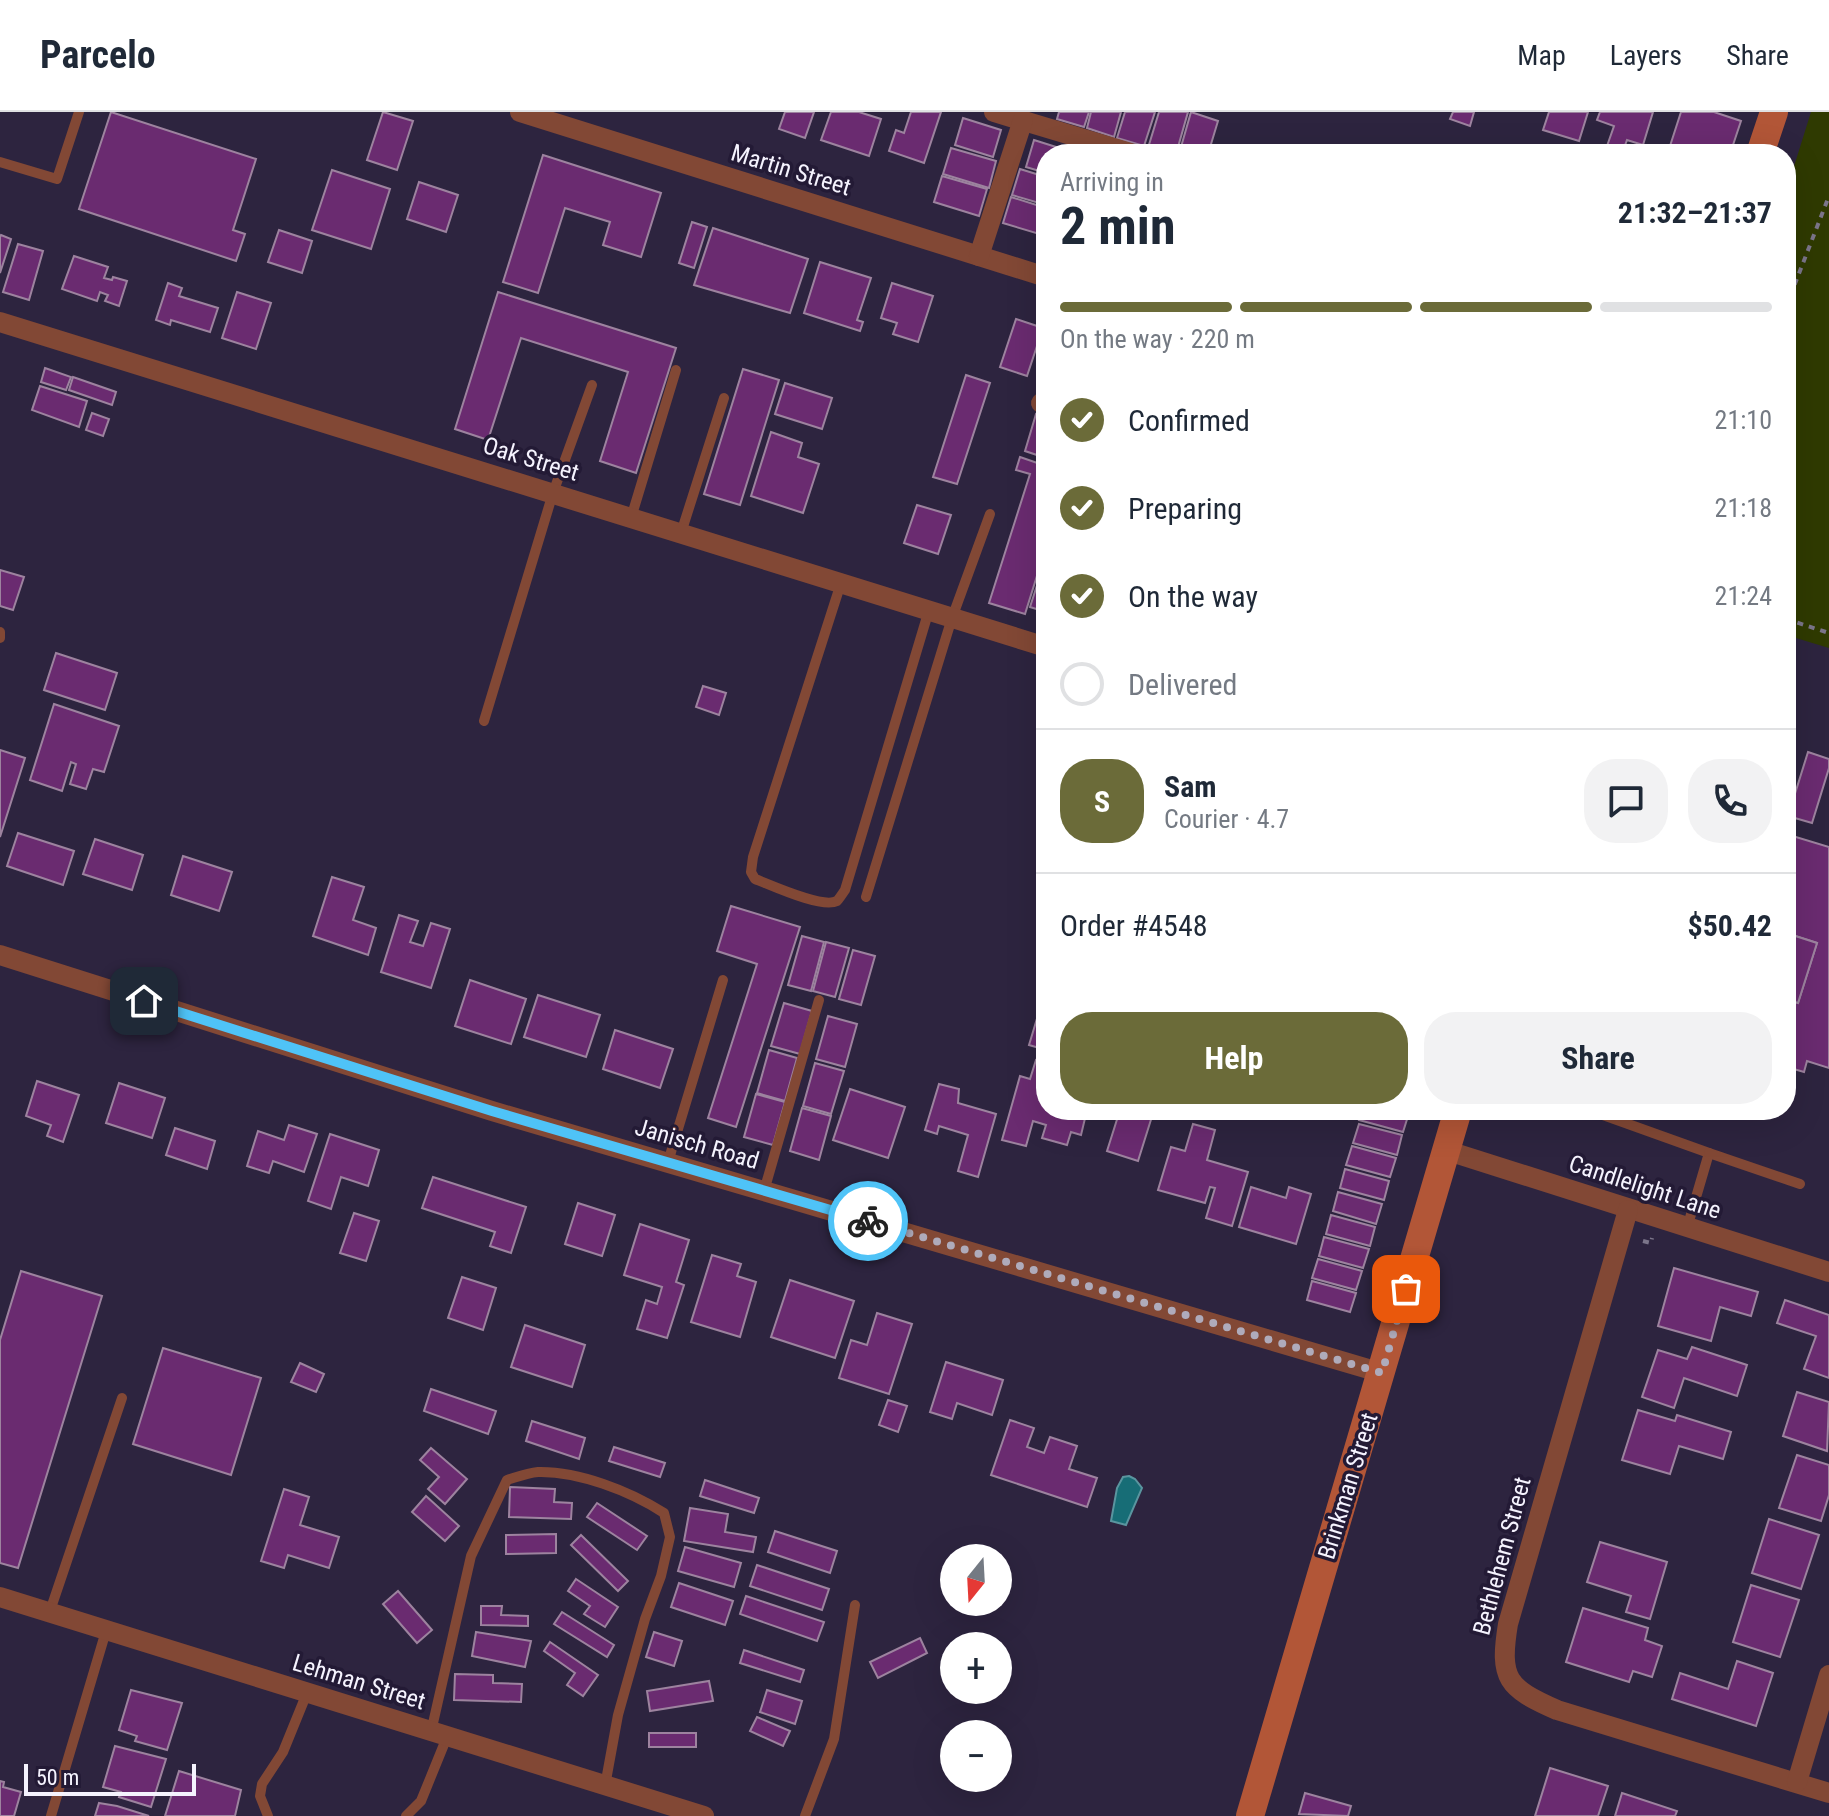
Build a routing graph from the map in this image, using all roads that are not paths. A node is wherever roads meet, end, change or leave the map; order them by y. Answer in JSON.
{"nodes":[{"id":1,"x":79,"y":112,"type":"edge"},
{"id":2,"x":994,"y":112,"type":"edge"},
{"id":3,"x":1774,"y":112,"type":"edge"},
{"id":4,"x":527,"y":113,"type":"edge"},
{"id":5,"x":1023,"y":120,"type":"junction"},
{"id":6,"x":1101,"y":144,"type":"edge"},
{"id":7,"x":1763,"y":144,"type":"edge"},
{"id":8,"x":0,"y":162,"type":"edge"},
{"id":9,"x":979,"y":256,"type":"junction"},
{"id":10,"x":1036,"y":274,"type":"edge"},
{"id":11,"x":0,"y":322,"type":"edge"},
{"id":12,"x":676,"y":370,"type":"dead end"},
{"id":13,"x":592,"y":385,"type":"dead end"},
{"id":14,"x":724,"y":398,"type":"dead end"},
{"id":15,"x":553,"y":493,"type":"junction"},
{"id":16,"x":990,"y":514,"type":"dead end"},
{"id":17,"x":631,"y":518,"type":"junction"},
{"id":18,"x":681,"y":533,"type":"junction"},
{"id":19,"x":841,"y":583,"type":"junction"},
{"id":20,"x":929,"y":610,"type":"junction"},
{"id":21,"x":952,"y":618,"type":"junction"},
{"id":22,"x":1036,"y":644,"type":"edge"},
{"id":23,"x":484,"y":721,"type":"dead end"},
{"id":24,"x":866,"y":897,"type":"dead end"},
{"id":25,"x":0,"y":955,"type":"edge"},
{"id":26,"x":723,"y":980,"type":"dead end"},
{"id":27,"x":819,"y":1000,"type":"dead end"},
{"id":28,"x":1455,"y":1120,"type":"edge"},
{"id":29,"x":1617,"y":1120,"type":"edge"},
{"id":30,"x":1445,"y":1150,"type":"junction"},
{"id":31,"x":1709,"y":1153,"type":"junction"},
{"id":32,"x":668,"y":1162,"type":"junction"},
{"id":33,"x":1800,"y":1184,"type":"dead end"},
{"id":34,"x":764,"y":1191,"type":"junction"},
{"id":35,"x":1628,"y":1210,"type":"junction"},
{"id":36,"x":1687,"y":1228,"type":"junction"},
{"id":37,"x":1829,"y":1272,"type":"edge"},
{"id":38,"x":1382,"y":1373,"type":"junction"},
{"id":39,"x":122,"y":1398,"type":"dead end"},
{"id":40,"x":0,"y":1597,"type":"edge"},
{"id":41,"x":855,"y":1605,"type":"dead end"},
{"id":42,"x":49,"y":1614,"type":"junction"},
{"id":43,"x":106,"y":1631,"type":"junction"},
{"id":44,"x":1829,"y":1675,"type":"edge"},
{"id":45,"x":307,"y":1693,"type":"junction"},
{"id":46,"x":439,"y":1734,"type":"junction"},
{"id":47,"x":1797,"y":1782,"type":"junction"},
{"id":48,"x":605,"y":1786,"type":"junction"},
{"id":49,"x":1829,"y":1793,"type":"edge"},
{"id":50,"x":51,"y":1816,"type":"edge"},
{"id":51,"x":268,"y":1816,"type":"edge"},
{"id":52,"x":406,"y":1816,"type":"edge"},
{"id":53,"x":704,"y":1816,"type":"edge"},
{"id":54,"x":805,"y":1816,"type":"edge"},
{"id":55,"x":1250,"y":1816,"type":"edge"}],
"edges":[{"from":1,"to":8,"type":"lane"},
{"from":2,"to":5,"type":"street"},
{"from":3,"to":7,"type":"street"},
{"from":4,"to":9,"type":"street","name":"Martin Street"},
{"from":5,"to":6,"type":"street"},
{"from":5,"to":9,"type":"street"},
{"from":9,"to":10,"type":"street","name":"Martin Street"},
{"from":11,"to":15,"type":"street","name":"Oak Street"},
{"from":12,"to":17,"type":"lane"},
{"from":13,"to":15,"type":"lane"},
{"from":14,"to":18,"type":"lane"},
{"from":15,"to":17,"type":"street","name":"Oak Street"},
{"from":15,"to":23,"type":"lane"},
{"from":16,"to":21,"type":"lane"},
{"from":17,"to":18,"type":"street","name":"Oak Street"},
{"from":18,"to":19,"type":"street","name":"Oak Street"},
{"from":19,"to":20,"type":"street","name":"Oak Street"},
{"from":19,"to":20,"type":"lane"},
{"from":20,"to":21,"type":"street","name":"Oak Street"},
{"from":21,"to":22,"type":"street","name":"Oak Street"},
{"from":21,"to":24,"type":"lane"},
{"from":25,"to":32,"type":"street","name":"Janisch Road"},
{"from":26,"to":32,"type":"lane"},
{"from":27,"to":34,"type":"lane"},
{"from":28,"to":30,"type":"street","name":"Brinkman Street"},
{"from":29,"to":31,"type":"lane"},
{"from":30,"to":35,"type":"street","name":"Candlelight Lane"},
{"from":30,"to":38,"type":"street","name":"Brinkman Street"},
{"from":31,"to":33,"type":"lane"},
{"from":31,"to":36,"type":"lane"},
{"from":32,"to":34,"type":"street","name":"Janisch Road"},
{"from":34,"to":38,"type":"street","name":"Janisch Road"},
{"from":35,"to":36,"type":"street","name":"Candlelight Lane"},
{"from":35,"to":47,"type":"street","name":"Bethlehem Street"},
{"from":36,"to":37,"type":"street","name":"Candlelight Lane"},
{"from":38,"to":55,"type":"street","name":"Brinkman Street"},
{"from":39,"to":42,"type":"lane"},
{"from":40,"to":42,"type":"street","name":"Lehman Street"},
{"from":41,"to":54,"type":"lane"},
{"from":42,"to":43,"type":"street","name":"Lehman Street"},
{"from":43,"to":45,"type":"street","name":"Lehman Street"},
{"from":43,"to":50,"type":"lane"},
{"from":44,"to":47,"type":"street"},
{"from":45,"to":46,"type":"street","name":"Lehman Street"},
{"from":45,"to":51,"type":"lane"},
{"from":46,"to":48,"type":"street","name":"Lehman Street"},
{"from":46,"to":48,"type":"lane"},
{"from":46,"to":52,"type":"lane"},
{"from":47,"to":49,"type":"street","name":"Bethlehem Street"},
{"from":48,"to":53,"type":"street","name":"Lehman Street"}]}
